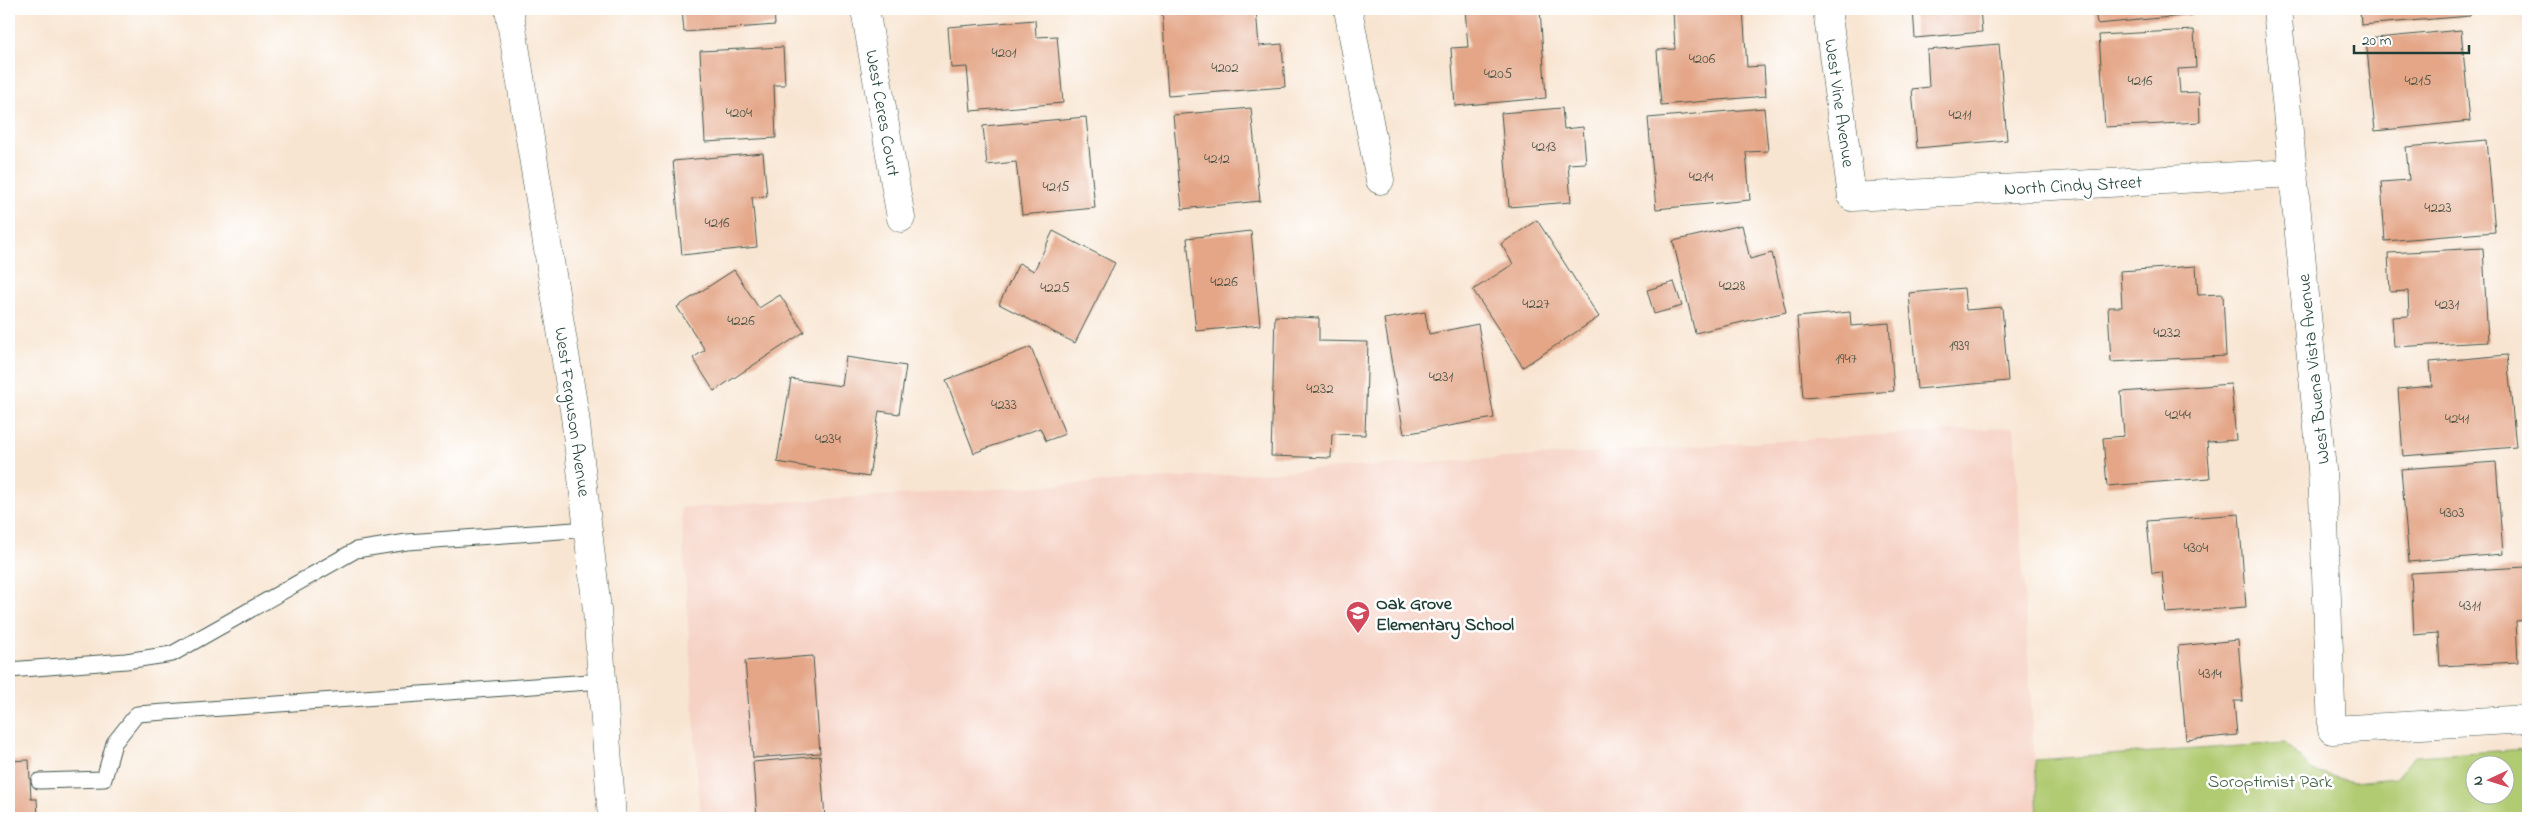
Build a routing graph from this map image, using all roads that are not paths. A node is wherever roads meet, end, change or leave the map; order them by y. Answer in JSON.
{"nodes":[{"id":1,"x":510,"y":9,"type":"edge"},
{"id":2,"x":865,"y":9,"type":"edge"},
{"id":3,"x":1348,"y":9,"type":"edge"},
{"id":4,"x":1827,"y":9,"type":"edge"},
{"id":5,"x":2277,"y":9,"type":"edge"},
{"id":6,"x":2294,"y":173,"type":"junction"},
{"id":7,"x":1380,"y":180,"type":"dead end"},
{"id":8,"x":1852,"y":197,"type":"joint"},
{"id":9,"x":901,"y":218,"type":"dead end"},
{"id":10,"x":588,"y":529,"type":"junction"},
{"id":11,"x":9,"y":670,"type":"edge"},
{"id":12,"x":603,"y":680,"type":"junction"},
{"id":13,"x":2528,"y":719,"type":"edge"},
{"id":14,"x":39,"y":781,"type":"dead end"},
{"id":15,"x":612,"y":818,"type":"edge"}],
"edges":[{"from":1,"to":10,"type":"street","name":"West Ferguson Avenue"},
{"from":2,"to":9,"type":"street","name":"West Ceres Court"},
{"from":3,"to":7,"type":"street"},
{"from":4,"to":8,"type":"street","name":"West Vine Avenue"},
{"from":5,"to":6,"type":"street","name":"West Buena Vista Avenue"},
{"from":6,"to":8,"type":"street","name":"North Cindy Street"},
{"from":6,"to":13,"type":"street","name":"West Buena Vista Avenue"},
{"from":10,"to":11,"type":"lane"},
{"from":10,"to":12,"type":"street","name":"West Ferguson Avenue"},
{"from":12,"to":14,"type":"lane"},
{"from":12,"to":15,"type":"street","name":"West Ferguson Avenue"}]}
